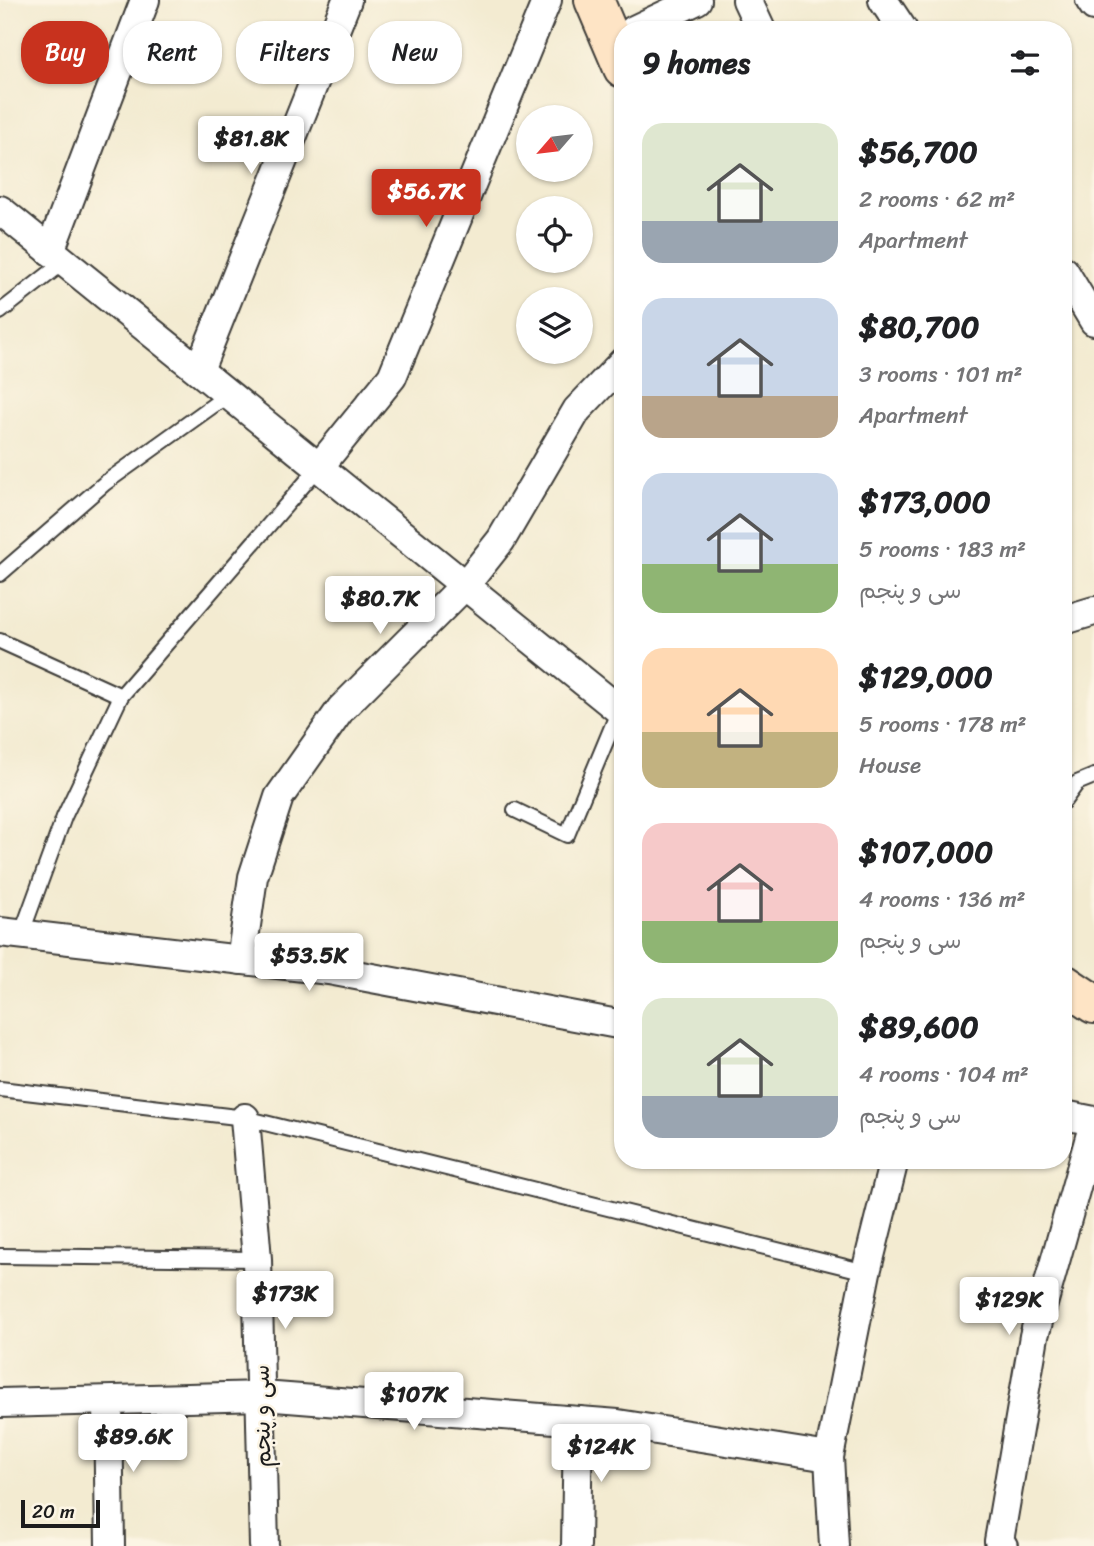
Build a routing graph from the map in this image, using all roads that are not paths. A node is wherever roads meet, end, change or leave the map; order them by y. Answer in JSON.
{"nodes":[{"id":1,"x":145,"y":0,"type":"edge"},
{"id":2,"x":347,"y":0,"type":"edge"},
{"id":3,"x":547,"y":0,"type":"edge"},
{"id":4,"x":594,"y":0,"type":"edge"},
{"id":5,"x":697,"y":0,"type":"edge"},
{"id":6,"x":747,"y":0,"type":"edge"},
{"id":7,"x":883,"y":0,"type":"edge"},
{"id":8,"x":1090,"y":0,"type":"edge"},
{"id":9,"x":1094,"y":6,"type":"edge"},
{"id":10,"x":661,"y":21,"type":"edge"},
{"id":11,"x":757,"y":21,"type":"edge"},
{"id":12,"x":897,"y":21,"type":"edge"},
{"id":13,"x":614,"y":30,"type":"edge"},
{"id":14,"x":0,"y":210,"type":"edge"},
{"id":15,"x":57,"y":256,"type":"junction"},
{"id":16,"x":1072,"y":284,"type":"edge"},
{"id":17,"x":0,"y":312,"type":"edge"},
{"id":18,"x":1094,"y":321,"type":"edge"},
{"id":19,"x":200,"y":370,"type":"junction"},
{"id":20,"x":614,"y":371,"type":"edge"},
{"id":21,"x":229,"y":394,"type":"junction"},
{"id":22,"x":319,"y":467,"type":"junction"},
{"id":23,"x":0,"y":573,"type":"edge"},
{"id":24,"x":466,"y":584,"type":"junction"},
{"id":25,"x":1094,"y":611,"type":"edge"},
{"id":26,"x":1072,"y":618,"type":"edge"},
{"id":27,"x":0,"y":641,"type":"edge"},
{"id":28,"x":121,"y":696,"type":"junction"},
{"id":29,"x":614,"y":705,"type":"edge"},
{"id":30,"x":614,"y":728,"type":"edge"},
{"id":31,"x":1094,"y":776,"type":"edge"},
{"id":32,"x":1072,"y":790,"type":"edge"},
{"id":33,"x":514,"y":810,"type":"dead end"},
{"id":34,"x":11,"y":934,"type":"edge"},
{"id":35,"x":241,"y":960,"type":"junction"},
{"id":36,"x":1072,"y":989,"type":"edge"},
{"id":37,"x":1094,"y":1004,"type":"edge"},
{"id":38,"x":614,"y":1023,"type":"edge"},
{"id":39,"x":0,"y":1089,"type":"edge"},
{"id":40,"x":1072,"y":1117,"type":"edge"},
{"id":41,"x":245,"y":1118,"type":"junction"},
{"id":42,"x":1094,"y":1122,"type":"edge"},
{"id":43,"x":892,"y":1169,"type":"edge"},
{"id":44,"x":0,"y":1256,"type":"edge"},
{"id":45,"x":257,"y":1259,"type":"junction"},
{"id":46,"x":866,"y":1272,"type":"junction"},
{"id":47,"x":262,"y":1396,"type":"junction"},
{"id":48,"x":0,"y":1403,"type":"edge"},
{"id":49,"x":108,"y":1403,"type":"junction"},
{"id":50,"x":578,"y":1421,"type":"junction"},
{"id":51,"x":829,"y":1457,"type":"junction"},
{"id":52,"x":110,"y":1546,"type":"edge"},
{"id":53,"x":264,"y":1546,"type":"edge"},
{"id":54,"x":576,"y":1546,"type":"edge"},
{"id":55,"x":834,"y":1546,"type":"edge"},
{"id":56,"x":1003,"y":1546,"type":"edge"}],
"edges":[{"from":1,"to":15,"type":"street"},
{"from":2,"to":19,"type":"street"},
{"from":3,"to":22,"type":"street"},
{"from":4,"to":13,"type":"street"},
{"from":5,"to":10,"type":"street"},
{"from":6,"to":11,"type":"street"},
{"from":7,"to":12,"type":"street"},
{"from":8,"to":9,"type":"street"},
{"from":14,"to":15,"type":"street"},
{"from":15,"to":17,"type":"lane"},
{"from":15,"to":19,"type":"street"},
{"from":16,"to":18,"type":"street"},
{"from":19,"to":21,"type":"street"},
{"from":20,"to":24,"type":"street"},
{"from":21,"to":22,"type":"street"},
{"from":21,"to":23,"type":"lane"},
{"from":22,"to":24,"type":"street"},
{"from":22,"to":28,"type":"lane"},
{"from":24,"to":29,"type":"street"},
{"from":24,"to":35,"type":"street"},
{"from":25,"to":26,"type":"street"},
{"from":27,"to":28,"type":"lane"},
{"from":28,"to":34,"type":"lane"},
{"from":30,"to":33,"type":"lane"},
{"from":31,"to":32,"type":"lane"},
{"from":34,"to":35,"type":"street"},
{"from":35,"to":38,"type":"street"},
{"from":36,"to":37,"type":"street"},
{"from":39,"to":41,"type":"lane"},
{"from":40,"to":42,"type":"street"},
{"from":41,"to":45,"type":"street","name":"سی و پنجم"},
{"from":41,"to":46,"type":"lane"},
{"from":42,"to":56,"type":"street"},
{"from":43,"to":46,"type":"street"},
{"from":44,"to":45,"type":"lane"},
{"from":45,"to":47,"type":"street","name":"سی و پنجم"},
{"from":46,"to":51,"type":"street"},
{"from":47,"to":49,"type":"street"},
{"from":47,"to":50,"type":"street"},
{"from":47,"to":53,"type":"street","name":"سی و پنجم"},
{"from":48,"to":49,"type":"street"},
{"from":49,"to":52,"type":"street"},
{"from":50,"to":51,"type":"street"},
{"from":50,"to":54,"type":"street"},
{"from":51,"to":55,"type":"street"}]}
